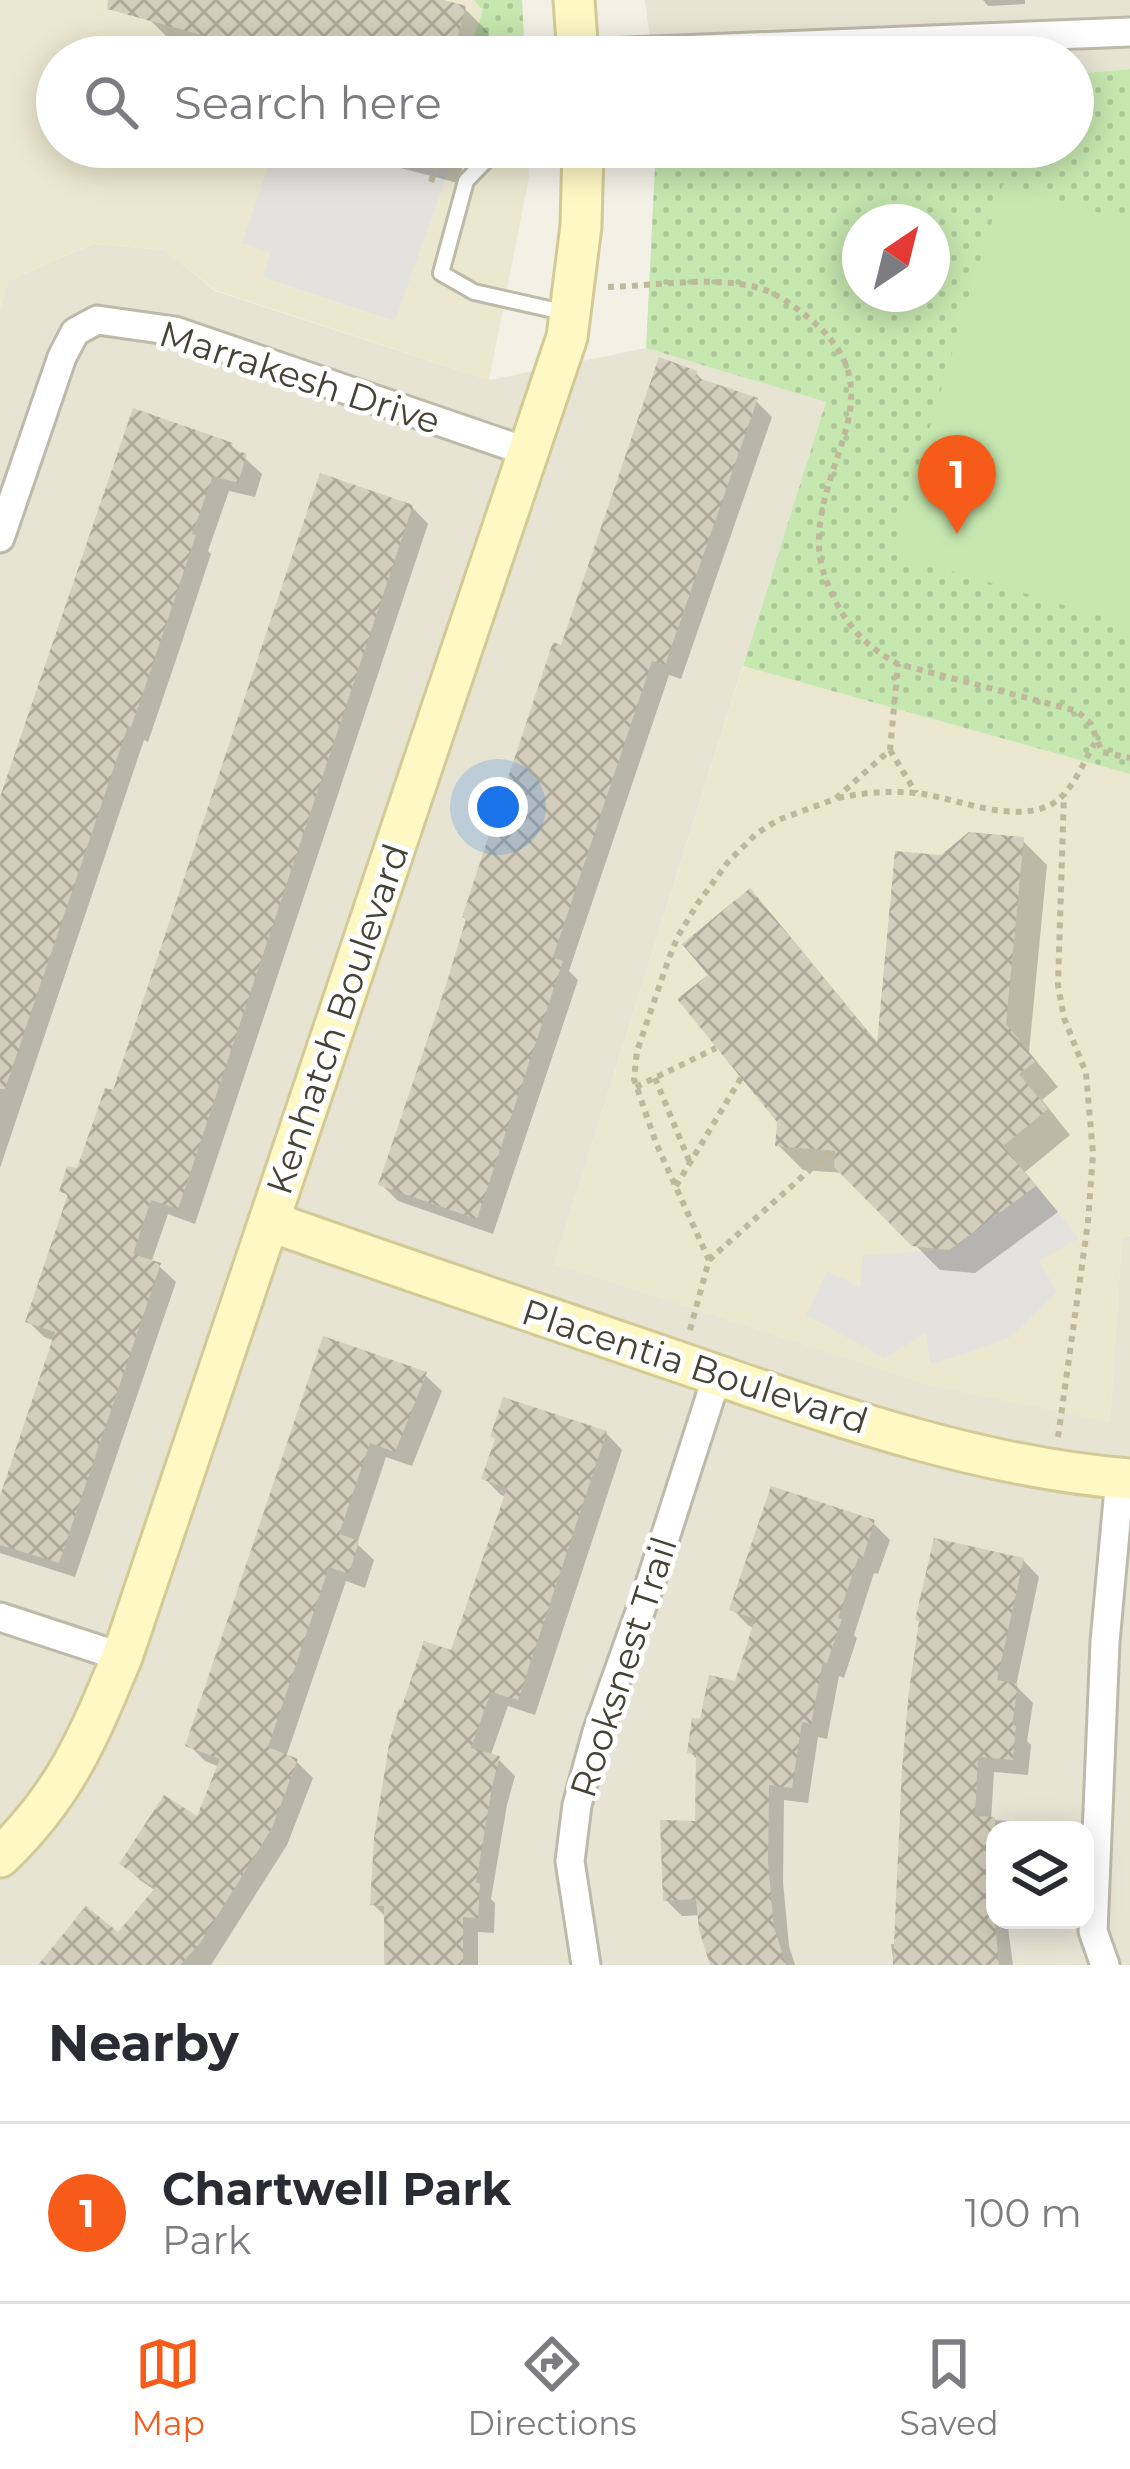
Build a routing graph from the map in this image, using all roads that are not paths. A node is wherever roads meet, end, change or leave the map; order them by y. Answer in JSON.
{"nodes":[{"id":1,"x":574,"y":0,"type":"edge"},
{"id":2,"x":1130,"y":32,"type":"edge"},
{"id":3,"x":577,"y":36,"type":"edge"},
{"id":4,"x":1038,"y":36,"type":"edge"},
{"id":5,"x":479,"y":168,"type":"edge"},
{"id":6,"x":582,"y":168,"type":"edge"},
{"id":7,"x":573,"y":301,"type":"junction"},
{"id":8,"x":528,"y":452,"type":"junction"},
{"id":9,"x":0,"y":538,"type":"edge"},
{"id":10,"x":269,"y":1221,"type":"junction"},
{"id":11,"x":699,"y":1369,"type":"junction"},
{"id":12,"x":1125,"y":1479,"type":"edge"},
{"id":13,"x":0,"y":1617,"type":"edge"},
{"id":14,"x":122,"y":1657,"type":"junction"},
{"id":15,"x":0,"y":1857,"type":"edge"},
{"id":16,"x":586,"y":1965,"type":"edge"},
{"id":17,"x":1106,"y":1965,"type":"edge"}],
"edges":[{"from":1,"to":3,"type":"street"},
{"from":2,"to":4,"type":"street"},
{"from":5,"to":7,"type":"lane"},
{"from":6,"to":7,"type":"street","name":"Kenhatch Boulevard"},
{"from":7,"to":8,"type":"street","name":"Kenhatch Boulevard"},
{"from":8,"to":9,"type":"street","name":"Marrakesh Drive"},
{"from":8,"to":10,"type":"street","name":"Kenhatch Boulevard"},
{"from":10,"to":11,"type":"street","name":"Placentia Boulevard"},
{"from":10,"to":14,"type":"street","name":"Kenhatch Boulevard"},
{"from":11,"to":12,"type":"street","name":"Placentia Boulevard"},
{"from":11,"to":16,"type":"street","name":"Rooksnest Trail"},
{"from":12,"to":17,"type":"street"},
{"from":13,"to":14,"type":"street"},
{"from":14,"to":15,"type":"street","name":"Kenhatch Boulevard"}]}
